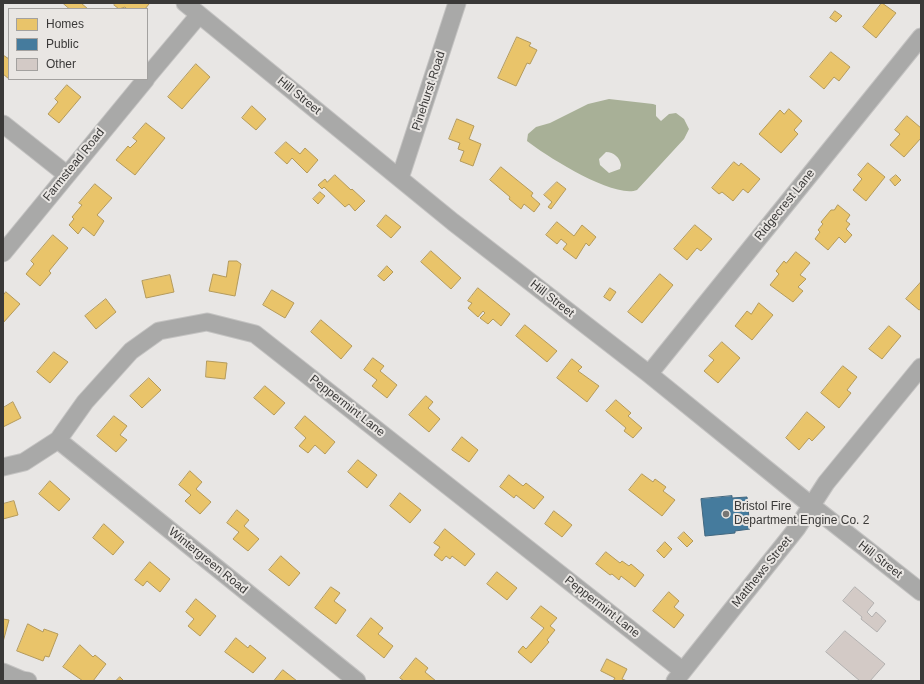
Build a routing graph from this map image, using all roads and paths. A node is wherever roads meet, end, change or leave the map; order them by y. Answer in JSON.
{"nodes":[{"id":1,"x":185,"y":3,"type":"edge"},
{"id":2,"x":457,"y":3,"type":"edge"},
{"id":3,"x":199,"y":14,"type":"junction"},
{"id":4,"x":921,"y":37,"type":"edge"},
{"id":5,"x":148,"y":76,"type":"edge"},
{"id":6,"x":144,"y":80,"type":"edge"},
{"id":7,"x":3,"y":124,"type":"edge"},
{"id":8,"x":66,"y":174,"type":"junction"},
{"id":9,"x":400,"y":178,"type":"junction"},
{"id":10,"x":3,"y":253,"type":"edge"},
{"id":11,"x":921,"y":367,"type":"edge"},
{"id":12,"x":649,"y":374,"type":"junction"},
{"id":13,"x":58,"y":440,"type":"junction"},
{"id":14,"x":3,"y":467,"type":"edge"},
{"id":15,"x":812,"y":506,"type":"junction"},
{"id":16,"x":921,"y":592,"type":"edge"},
{"id":17,"x":3,"y":672,"type":"edge"},
{"id":18,"x":679,"y":676,"type":"edge"},
{"id":19,"x":24,"y":681,"type":"edge"},
{"id":20,"x":357,"y":681,"type":"edge"}],
"edges":[{"from":1,"to":3,"type":"street","name":"Hill Street"},
{"from":2,"to":9,"type":"street","name":"Pinehurst Road"},
{"from":3,"to":5,"type":"street","name":"Farmstead Road"},
{"from":3,"to":9,"type":"street","name":"Hill Street"},
{"from":4,"to":12,"type":"street","name":"Ridgecrest Lane"},
{"from":6,"to":8,"type":"street","name":"Farmstead Road"},
{"from":7,"to":8,"type":"street"},
{"from":8,"to":10,"type":"street","name":"Farmstead Road"},
{"from":9,"to":12,"type":"street","name":"Hill Street"},
{"from":11,"to":15,"type":"street","name":"Matthews Street"},
{"from":12,"to":15,"type":"street","name":"Hill Street"},
{"from":13,"to":14,"type":"street","name":"Peppermint Lane"},
{"from":13,"to":18,"type":"street","name":"Peppermint Lane"},
{"from":13,"to":20,"type":"street","name":"Wintergreen Road"},
{"from":15,"to":16,"type":"street","name":"Hill Street"},
{"from":15,"to":18,"type":"street","name":"Matthews Street"},
{"from":17,"to":19,"type":"street"}]}
